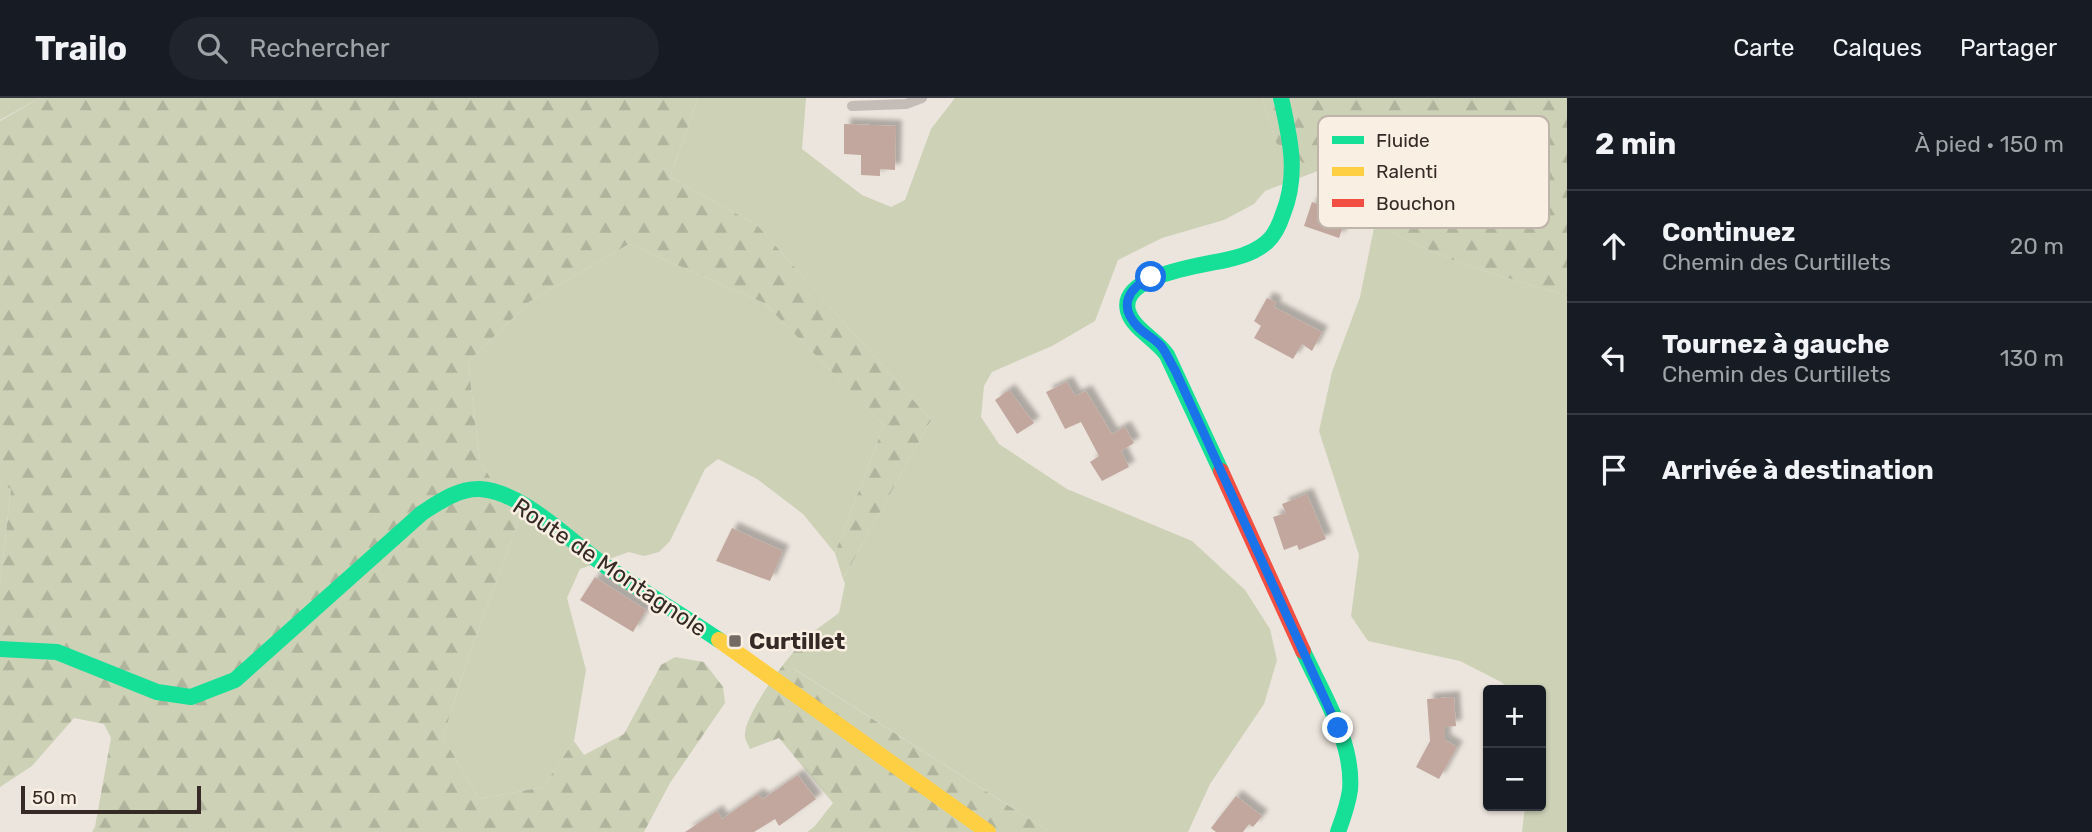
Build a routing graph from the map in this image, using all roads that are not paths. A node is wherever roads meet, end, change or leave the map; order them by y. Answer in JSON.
{"nodes":[{"id":1,"x":922,"y":98,"type":"edge"},
{"id":2,"x":1281,"y":98,"type":"edge"},
{"id":3,"x":852,"y":106,"type":"dead end"},
{"id":4,"x":0,"y":649,"type":"edge"},
{"id":5,"x":988,"y":832,"type":"edge"},
{"id":6,"x":1338,"y":832,"type":"edge"}],
"edges":[{"from":1,"to":3,"type":"lane"},
{"from":2,"to":6,"type":"street"},
{"from":4,"to":5,"type":"street","name":"Route de Montagnole"}]}
